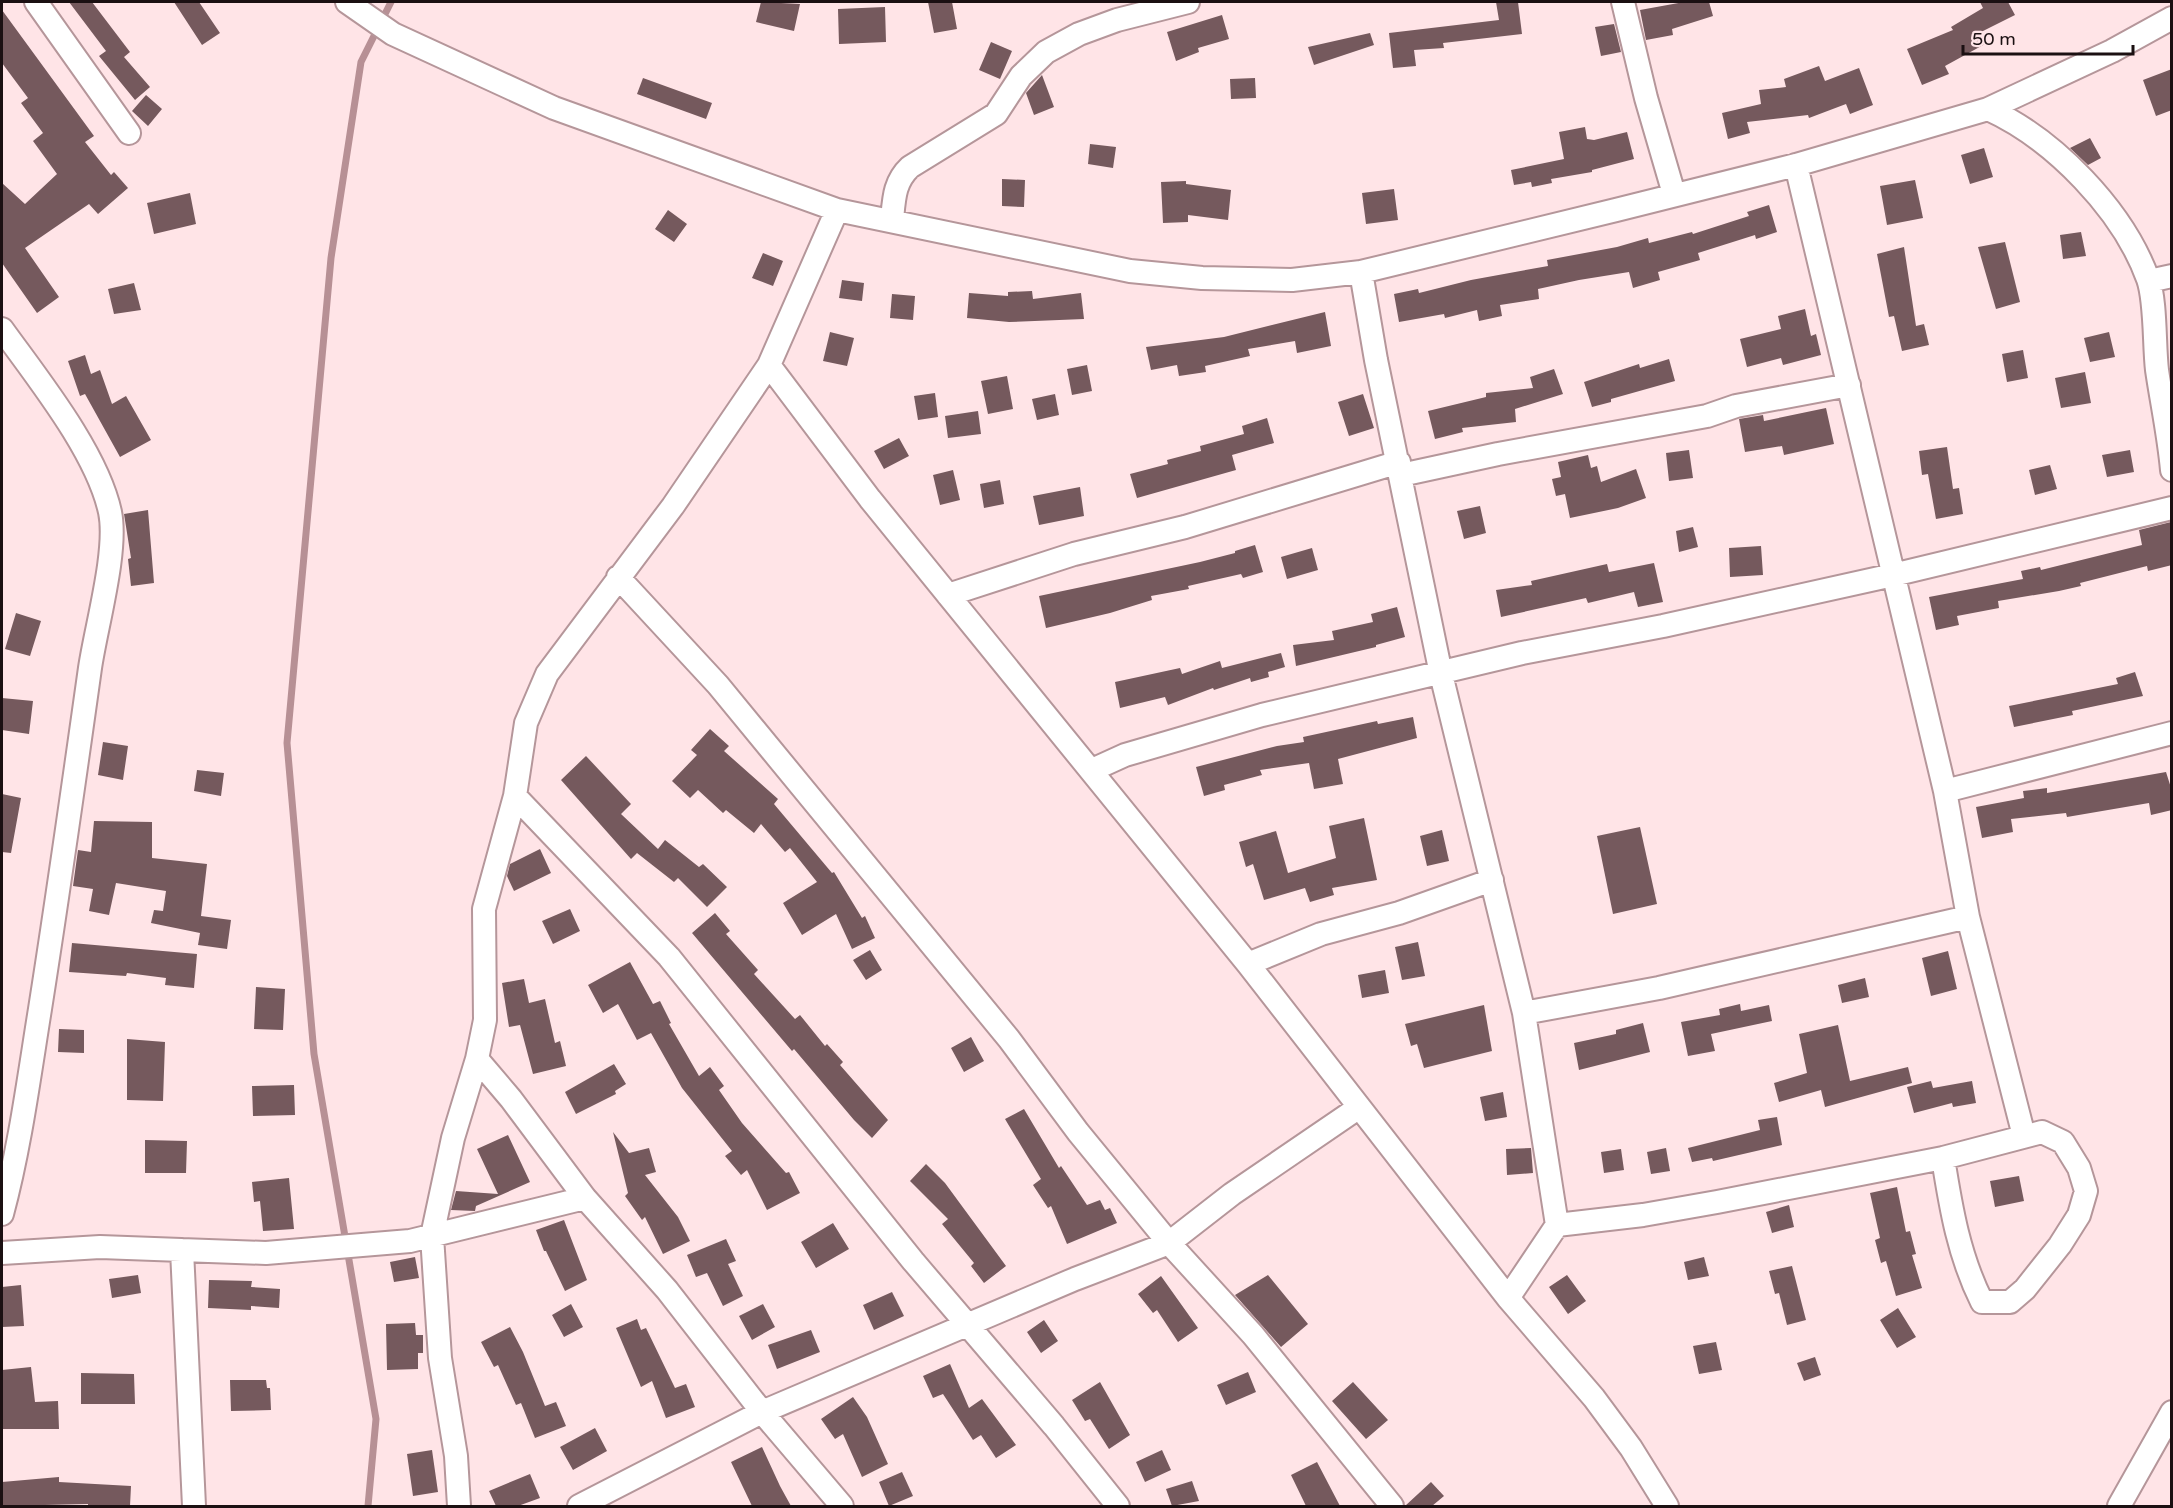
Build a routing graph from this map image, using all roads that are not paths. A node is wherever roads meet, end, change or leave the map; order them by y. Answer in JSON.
{"nodes":[{"id":1,"x":36,"y":2,"type":"edge"},
{"id":2,"x":347,"y":2,"type":"edge"},
{"id":3,"x":1188,"y":2,"type":"edge"},
{"id":4,"x":1623,"y":2,"type":"edge"},
{"id":5,"x":2172,"y":18,"type":"edge"},
{"id":6,"x":1988,"y":109,"type":"junction"},
{"id":7,"x":129,"y":133,"type":"dead end"},
{"id":8,"x":1796,"y":165,"type":"junction"},
{"id":9,"x":1674,"y":194,"type":"junction"},
{"id":10,"x":837,"y":210,"type":"junction"},
{"id":11,"x":892,"y":220,"type":"junction"},
{"id":12,"x":1361,"y":272,"type":"junction"},
{"id":13,"x":2172,"y":276,"type":"edge"},
{"id":14,"x":2149,"y":281,"type":"junction"},
{"id":15,"x":2,"y":329,"type":"edge"},
{"id":16,"x":769,"y":365,"type":"junction"},
{"id":17,"x":1849,"y":385,"type":"junction"},
{"id":18,"x":1400,"y":468,"type":"junction"},
{"id":19,"x":2172,"y":470,"type":"edge"},
{"id":20,"x":2172,"y":507,"type":"edge"},
{"id":21,"x":1893,"y":576,"type":"junction"},
{"id":22,"x":618,"y":577,"type":"junction"},
{"id":23,"x":948,"y":595,"type":"junction"},
{"id":24,"x":1442,"y":674,"type":"junction"},
{"id":25,"x":2172,"y":733,"type":"edge"},
{"id":26,"x":1092,"y":770,"type":"junction"},
{"id":27,"x":1945,"y":791,"type":"junction"},
{"id":28,"x":515,"y":796,"type":"junction"},
{"id":29,"x":1492,"y":880,"type":"junction"},
{"id":30,"x":1968,"y":917,"type":"junction"},
{"id":31,"x":1248,"y":964,"type":"junction"},
{"id":32,"x":1524,"y":1013,"type":"junction"},
{"id":33,"x":477,"y":1059,"type":"junction"},
{"id":34,"x":1358,"y":1108,"type":"junction"},
{"id":35,"x":2024,"y":1136,"type":"junction"},
{"id":36,"x":1943,"y":1158,"type":"junction"},
{"id":37,"x":585,"y":1198,"type":"junction"},
{"id":38,"x":2,"y":1214,"type":"edge"},
{"id":39,"x":1557,"y":1225,"type":"junction"},
{"id":40,"x":432,"y":1236,"type":"junction"},
{"id":41,"x":1169,"y":1243,"type":"junction"},
{"id":42,"x":183,"y":1250,"type":"junction"},
{"id":43,"x":2,"y":1253,"type":"edge"},
{"id":44,"x":1508,"y":1298,"type":"junction"},
{"id":45,"x":969,"y":1326,"type":"junction"},
{"id":46,"x":762,"y":1412,"type":"junction"},
{"id":47,"x":2172,"y":1412,"type":"edge"},
{"id":48,"x":194,"y":1506,"type":"edge"},
{"id":49,"x":459,"y":1506,"type":"edge"},
{"id":50,"x":579,"y":1506,"type":"edge"},
{"id":51,"x":842,"y":1506,"type":"edge"},
{"id":52,"x":1118,"y":1506,"type":"edge"},
{"id":53,"x":1392,"y":1506,"type":"edge"},
{"id":54,"x":1667,"y":1506,"type":"edge"},
{"id":55,"x":2119,"y":1506,"type":"edge"}],
"edges":[{"from":1,"to":7,"type":"street"},
{"from":2,"to":10,"type":"street"},
{"from":3,"to":11,"type":"street"},
{"from":4,"to":9,"type":"street"},
{"from":5,"to":6,"type":"street"},
{"from":6,"to":8,"type":"street"},
{"from":6,"to":14,"type":"street"},
{"from":8,"to":9,"type":"street"},
{"from":8,"to":17,"type":"street"},
{"from":9,"to":12,"type":"street"},
{"from":10,"to":11,"type":"street"},
{"from":10,"to":16,"type":"street"},
{"from":11,"to":12,"type":"street"},
{"from":12,"to":18,"type":"street"},
{"from":13,"to":14,"type":"street"},
{"from":14,"to":19,"type":"street"},
{"from":15,"to":38,"type":"street"},
{"from":16,"to":22,"type":"street"},
{"from":16,"to":23,"type":"street"},
{"from":17,"to":18,"type":"street"},
{"from":17,"to":21,"type":"street"},
{"from":18,"to":23,"type":"street"},
{"from":18,"to":24,"type":"street"},
{"from":20,"to":21,"type":"street"},
{"from":21,"to":24,"type":"street"},
{"from":21,"to":27,"type":"street"},
{"from":22,"to":28,"type":"street"},
{"from":22,"to":41,"type":"street"},
{"from":23,"to":26,"type":"street"},
{"from":24,"to":26,"type":"street"},
{"from":24,"to":29,"type":"street"},
{"from":25,"to":27,"type":"street"},
{"from":26,"to":31,"type":"street"},
{"from":27,"to":30,"type":"street"},
{"from":28,"to":33,"type":"street"},
{"from":28,"to":45,"type":"street"},
{"from":29,"to":31,"type":"street"},
{"from":29,"to":32,"type":"street"},
{"from":30,"to":32,"type":"street"},
{"from":30,"to":35,"type":"street"},
{"from":31,"to":34,"type":"street"},
{"from":32,"to":39,"type":"street"},
{"from":33,"to":37,"type":"street"},
{"from":33,"to":40,"type":"street"},
{"from":34,"to":41,"type":"street"},
{"from":34,"to":44,"type":"street"},
{"from":35,"to":36,"type":"street"},
{"from":35,"to":36,"type":"street"},
{"from":36,"to":39,"type":"street"},
{"from":37,"to":40,"type":"street"},
{"from":37,"to":46,"type":"street"},
{"from":39,"to":44,"type":"street"},
{"from":40,"to":42,"type":"street"},
{"from":40,"to":49,"type":"street"},
{"from":41,"to":45,"type":"street"},
{"from":41,"to":53,"type":"street"},
{"from":42,"to":43,"type":"street"},
{"from":42,"to":48,"type":"street"},
{"from":44,"to":54,"type":"street"},
{"from":45,"to":46,"type":"street"},
{"from":45,"to":52,"type":"street"},
{"from":46,"to":50,"type":"street"},
{"from":46,"to":51,"type":"street"},
{"from":47,"to":55,"type":"street"}]}
